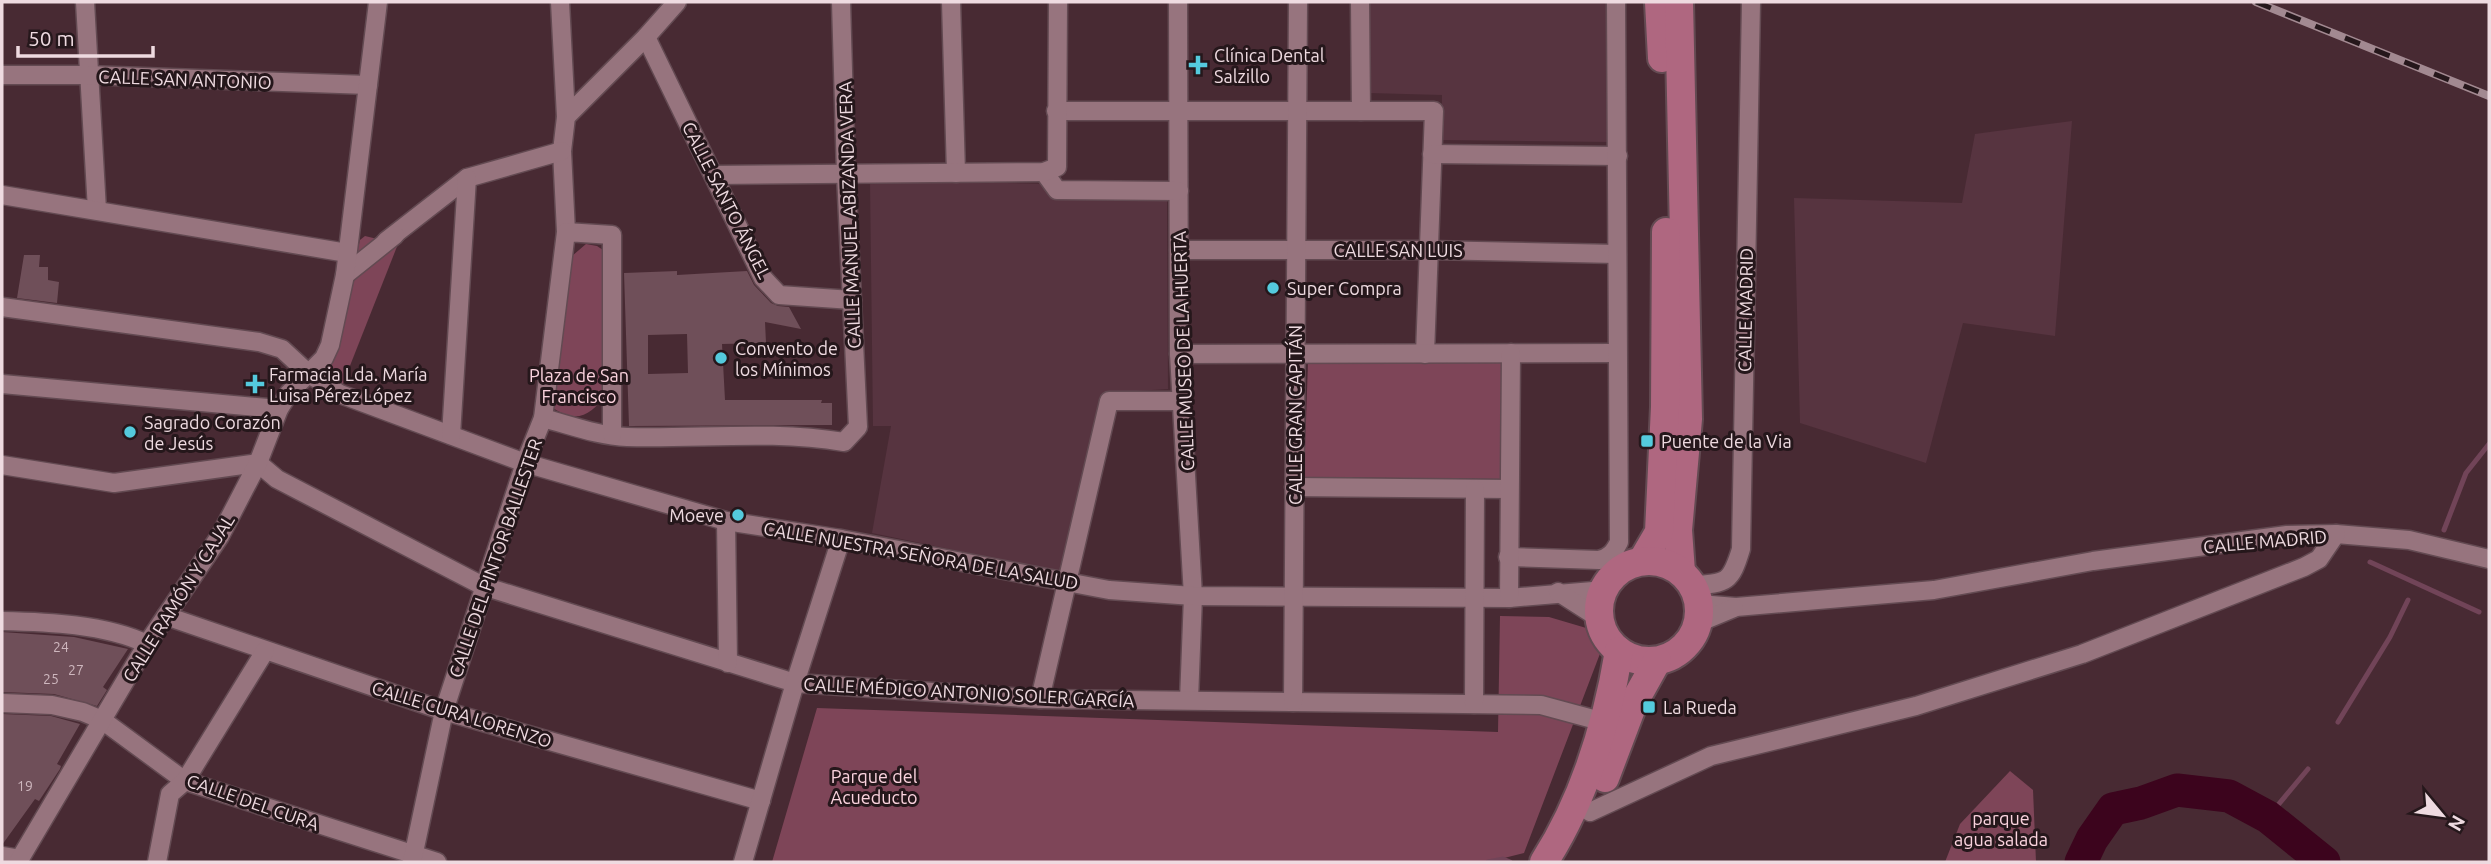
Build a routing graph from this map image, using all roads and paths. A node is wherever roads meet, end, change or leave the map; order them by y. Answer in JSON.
{"nodes":[{"id":1,"x":85,"y":2,"type":"edge"},
{"id":2,"x":378,"y":2,"type":"edge"},
{"id":3,"x":559,"y":2,"type":"edge"},
{"id":4,"x":677,"y":2,"type":"edge"},
{"id":5,"x":841,"y":2,"type":"edge"},
{"id":6,"x":951,"y":2,"type":"edge"},
{"id":7,"x":1058,"y":2,"type":"edge"},
{"id":8,"x":1178,"y":2,"type":"edge"},
{"id":9,"x":1298,"y":2,"type":"edge"},
{"id":10,"x":1360,"y":2,"type":"edge"},
{"id":11,"x":1615,"y":2,"type":"edge"},
{"id":12,"x":1659,"y":2,"type":"edge"},
{"id":13,"x":1679,"y":2,"type":"edge"},
{"id":14,"x":1751,"y":2,"type":"edge"},
{"id":15,"x":646,"y":37,"type":"junction"},
{"id":16,"x":2,"y":75,"type":"edge"},
{"id":17,"x":87,"y":75,"type":"junction"},
{"id":18,"x":368,"y":85,"type":"junction"},
{"id":19,"x":1056,"y":111,"type":"junction"},
{"id":20,"x":1178,"y":111,"type":"junction"},
{"id":21,"x":1297,"y":111,"type":"junction"},
{"id":22,"x":1361,"y":111,"type":"junction"},
{"id":23,"x":566,"y":117,"type":"junction"},
{"id":24,"x":562,"y":151,"type":"junction"},
{"id":25,"x":1432,"y":154,"type":"junction"},
{"id":26,"x":1618,"y":156,"type":"junction"},
{"id":27,"x":1051,"y":170,"type":"junction"},
{"id":28,"x":956,"y":173,"type":"junction"},
{"id":29,"x":846,"y":174,"type":"junction"},
{"id":30,"x":714,"y":175,"type":"junction"},
{"id":31,"x":467,"y":178,"type":"junction"},
{"id":32,"x":1179,"y":191,"type":"junction"},
{"id":33,"x":2,"y":195,"type":"edge"},
{"id":34,"x":97,"y":210,"type":"junction"},
{"id":35,"x":566,"y":232,"type":"junction"},
{"id":36,"x":1179,"y":250,"type":"junction"},
{"id":37,"x":1296,"y":250,"type":"junction"},
{"id":38,"x":1429,"y":250,"type":"junction"},
{"id":39,"x":347,"y":253,"type":"junction"},
{"id":40,"x":1617,"y":254,"type":"junction"},
{"id":41,"x":345,"y":275,"type":"junction"},
{"id":42,"x":852,"y":300,"type":"junction"},
{"id":43,"x":2,"y":307,"type":"edge"},
{"id":44,"x":1511,"y":353,"type":"junction"},
{"id":45,"x":1617,"y":353,"type":"junction"},
{"id":46,"x":1179,"y":354,"type":"junction"},
{"id":47,"x":1425,"y":354,"type":"junction"},
{"id":48,"x":1295,"y":355,"type":"junction"},
{"id":49,"x":309,"y":374,"type":"junction"},
{"id":50,"x":2,"y":384,"type":"edge"},
{"id":51,"x":1182,"y":401,"type":"junction"},
{"id":52,"x":279,"y":409,"type":"junction"},
{"id":53,"x":542,"y":418,"type":"junction"},
{"id":54,"x":451,"y":435,"type":"junction"},
{"id":55,"x":612,"y":435,"type":"junction"},
{"id":56,"x":258,"y":463,"type":"junction"},
{"id":57,"x":525,"y":463,"type":"junction"},
{"id":58,"x":2,"y":465,"type":"edge"},
{"id":59,"x":1294,"y":487,"type":"junction"},
{"id":60,"x":1475,"y":489,"type":"junction"},
{"id":61,"x":1509,"y":489,"type":"junction"},
{"id":62,"x":726,"y":521,"type":"junction"},
{"id":63,"x":2336,"y":534,"type":"junction"},
{"id":64,"x":841,"y":539,"type":"junction"},
{"id":65,"x":1508,"y":557,"type":"junction"},
{"id":66,"x":2489,"y":559,"type":"edge"},
{"id":67,"x":1642,"y":561,"type":"junction"},
{"id":68,"x":1067,"y":582,"type":"junction"},
{"id":69,"x":483,"y":586,"type":"junction"},
{"id":70,"x":1605,"y":590,"type":"junction"},
{"id":71,"x":1558,"y":592,"type":"junction"},
{"id":72,"x":1193,"y":596,"type":"junction"},
{"id":73,"x":1293,"y":596,"type":"junction"},
{"id":74,"x":1693,"y":596,"type":"junction"},
{"id":75,"x":1474,"y":598,"type":"junction"},
{"id":76,"x":1508,"y":598,"type":"junction"},
{"id":77,"x":166,"y":616,"type":"junction"},
{"id":78,"x":1600,"y":619,"type":"junction"},
{"id":79,"x":2,"y":621,"type":"edge"},
{"id":80,"x":146,"y":644,"type":"junction"},
{"id":81,"x":265,"y":650,"type":"junction"},
{"id":82,"x":1619,"y":651,"type":"junction"},
{"id":83,"x":1657,"y":661,"type":"junction"},
{"id":84,"x":728,"y":663,"type":"junction"},
{"id":85,"x":795,"y":684,"type":"junction"},
{"id":86,"x":1040,"y":699,"type":"junction"},
{"id":87,"x":1189,"y":700,"type":"junction"},
{"id":88,"x":1293,"y":702,"type":"junction"},
{"id":89,"x":2,"y":703,"type":"edge"},
{"id":90,"x":1474,"y":704,"type":"junction"},
{"id":91,"x":444,"y":710,"type":"junction"},
{"id":92,"x":102,"y":720,"type":"junction"},
{"id":93,"x":1604,"y":722,"type":"junction"},
{"id":94,"x":186,"y":781,"type":"junction"},
{"id":95,"x":761,"y":801,"type":"junction"},
{"id":96,"x":1590,"y":812,"type":"junction"},
{"id":97,"x":13,"y":859,"type":"edge"},
{"id":98,"x":413,"y":859,"type":"edge"},
{"id":99,"x":157,"y":862,"type":"edge"},
{"id":100,"x":437,"y":862,"type":"edge"},
{"id":101,"x":743,"y":862,"type":"edge"},
{"id":102,"x":1544,"y":862,"type":"edge"},
{"id":103,"x":1564,"y":862,"type":"edge"}],
"edges":[{"from":1,"to":17,"type":"street"},
{"from":2,"to":18,"type":"street","name":"CALLE RAMÓN Y CAJAL"},
{"from":3,"to":23,"type":"street","name":"CALLE DEL PINTOR BALLESTER"},
{"from":4,"to":15,"type":"street"},
{"from":5,"to":29,"type":"street","name":"CALLE MANUEL ABIZANDA VERA"},
{"from":6,"to":28,"type":"street"},
{"from":7,"to":19,"type":"street"},
{"from":8,"to":20,"type":"street","name":"CALLE MUSEO DE LA HUERTA"},
{"from":9,"to":21,"type":"street","name":"CALLE GRAN CAPITÁN"},
{"from":10,"to":22,"type":"street"},
{"from":11,"to":26,"type":"street"},
{"from":12,"to":67,"type":"main road"},
{"from":13,"to":74,"type":"main road"},
{"from":14,"to":74,"type":"street","name":"CALLE MADRID"},
{"from":15,"to":23,"type":"street"},
{"from":15,"to":30,"type":"street","name":"CALLE SANTO ÁNGEL"},
{"from":16,"to":17,"type":"street","name":"CALLE SAN ANTONIO"},
{"from":17,"to":18,"type":"street","name":"CALLE SAN ANTONIO"},
{"from":17,"to":34,"type":"street"},
{"from":18,"to":39,"type":"street","name":"CALLE RAMÓN Y CAJAL"},
{"from":19,"to":20,"type":"street"},
{"from":19,"to":27,"type":"street"},
{"from":20,"to":21,"type":"street"},
{"from":20,"to":32,"type":"street","name":"CALLE MUSEO DE LA HUERTA"},
{"from":21,"to":22,"type":"street"},
{"from":21,"to":37,"type":"street","name":"CALLE GRAN CAPITÁN"},
{"from":22,"to":25,"type":"street"},
{"from":23,"to":24,"type":"street","name":"CALLE DEL PINTOR BALLESTER"},
{"from":24,"to":31,"type":"street"},
{"from":24,"to":35,"type":"street","name":"CALLE DEL PINTOR BALLESTER"},
{"from":25,"to":26,"type":"street"},
{"from":25,"to":38,"type":"street"},
{"from":26,"to":40,"type":"street"},
{"from":27,"to":28,"type":"street"},
{"from":27,"to":32,"type":"street"},
{"from":28,"to":29,"type":"street"},
{"from":29,"to":30,"type":"street"},
{"from":29,"to":42,"type":"street","name":"CALLE MANUEL ABIZANDA VERA"},
{"from":30,"to":42,"type":"street","name":"CALLE SANTO ÁNGEL"},
{"from":31,"to":41,"type":"street"},
{"from":31,"to":54,"type":"street"},
{"from":32,"to":36,"type":"street","name":"CALLE MUSEO DE LA HUERTA"},
{"from":33,"to":34,"type":"street"},
{"from":34,"to":39,"type":"street"},
{"from":35,"to":53,"type":"street","name":"CALLE DEL PINTOR BALLESTER"},
{"from":35,"to":55,"type":"street"},
{"from":36,"to":37,"type":"street","name":"CALLE SAN LUIS"},
{"from":36,"to":46,"type":"street","name":"CALLE MUSEO DE LA HUERTA"},
{"from":37,"to":38,"type":"street","name":"CALLE SAN LUIS"},
{"from":37,"to":48,"type":"street","name":"CALLE GRAN CAPITÁN"},
{"from":38,"to":40,"type":"street","name":"CALLE SAN LUIS"},
{"from":38,"to":47,"type":"street"},
{"from":39,"to":41,"type":"street","name":"CALLE RAMÓN Y CAJAL"},
{"from":40,"to":45,"type":"street"},
{"from":41,"to":49,"type":"street","name":"CALLE RAMÓN Y CAJAL"},
{"from":42,"to":55,"type":"street","name":"CALLE MANUEL ABIZANDA VERA"},
{"from":43,"to":49,"type":"street","name":"CALLE NUESTRA SEÑORA DE LA SALUD"},
{"from":44,"to":45,"type":"street"},
{"from":44,"to":47,"type":"street"},
{"from":44,"to":61,"type":"street"},
{"from":45,"to":65,"type":"street"},
{"from":46,"to":48,"type":"street"},
{"from":46,"to":51,"type":"street","name":"CALLE MUSEO DE LA HUERTA"},
{"from":47,"to":48,"type":"street"},
{"from":48,"to":59,"type":"street","name":"CALLE GRAN CAPITÁN"},
{"from":49,"to":52,"type":"street","name":"CALLE RAMÓN Y CAJAL"},
{"from":49,"to":54,"type":"street","name":"CALLE NUESTRA SEÑORA DE LA SALUD"},
{"from":50,"to":52,"type":"street"},
{"from":51,"to":68,"type":"street"},
{"from":51,"to":72,"type":"street","name":"CALLE MUSEO DE LA HUERTA"},
{"from":52,"to":56,"type":"street","name":"CALLE RAMÓN Y CAJAL"},
{"from":53,"to":55,"type":"street"},
{"from":53,"to":57,"type":"street","name":"CALLE DEL PINTOR BALLESTER"},
{"from":54,"to":57,"type":"street","name":"CALLE NUESTRA SEÑORA DE LA SALUD"},
{"from":56,"to":58,"type":"street"},
{"from":56,"to":69,"type":"street","name":"CALLE MÉDICO ANTONIO SOLER GARCÍA"},
{"from":56,"to":77,"type":"street","name":"CALLE RAMÓN Y CAJAL"},
{"from":57,"to":62,"type":"street","name":"CALLE NUESTRA SEÑORA DE LA SALUD"},
{"from":57,"to":69,"type":"street","name":"CALLE DEL PINTOR BALLESTER"},
{"from":59,"to":60,"type":"street"},
{"from":59,"to":73,"type":"street","name":"CALLE GRAN CAPITÁN"},
{"from":60,"to":61,"type":"street"},
{"from":60,"to":75,"type":"street"},
{"from":61,"to":65,"type":"street"},
{"from":62,"to":64,"type":"street","name":"CALLE NUESTRA SEÑORA DE LA SALUD"},
{"from":62,"to":84,"type":"street"},
{"from":63,"to":66,"type":"street","name":"CALLE MADRID"},
{"from":63,"to":74,"type":"street","name":"CALLE MADRID"},
{"from":63,"to":96,"type":"street"},
{"from":64,"to":68,"type":"street","name":"CALLE NUESTRA SEÑORA DE LA SALUD"},
{"from":64,"to":85,"type":"street"},
{"from":65,"to":76,"type":"street"},
{"from":67,"to":70,"type":"main road"},
{"from":67,"to":74,"type":"main road"},
{"from":68,"to":72,"type":"street","name":"CALLE NUESTRA SEÑORA DE LA SALUD"},
{"from":68,"to":86,"type":"street"},
{"from":69,"to":84,"type":"street","name":"CALLE MÉDICO ANTONIO SOLER GARCÍA"},
{"from":69,"to":91,"type":"street","name":"CALLE DEL PINTOR BALLESTER"},
{"from":70,"to":71,"type":"street","name":"CALLE NUESTRA SEÑORA DE LA SALUD"},
{"from":70,"to":78,"type":"main road"},
{"from":71,"to":76,"type":"street","name":"CALLE NUESTRA SEÑORA DE LA SALUD"},
{"from":71,"to":78,"type":"street"},
{"from":72,"to":73,"type":"street","name":"CALLE NUESTRA SEÑORA DE LA SALUD"},
{"from":72,"to":87,"type":"street","name":"CALLE MUSEO DE LA HUERTA"},
{"from":73,"to":75,"type":"street","name":"CALLE NUESTRA SEÑORA DE LA SALUD"},
{"from":73,"to":88,"type":"street","name":"CALLE GRAN CAPITÁN"},
{"from":74,"to":83,"type":"main road"},
{"from":75,"to":76,"type":"street","name":"CALLE NUESTRA SEÑORA DE LA SALUD"},
{"from":75,"to":90,"type":"street"},
{"from":77,"to":80,"type":"street","name":"CALLE RAMÓN Y CAJAL"},
{"from":77,"to":81,"type":"street","name":"CALLE CURA LORENZO"},
{"from":78,"to":82,"type":"main road"},
{"from":79,"to":80,"type":"street"},
{"from":80,"to":92,"type":"street","name":"CALLE RAMÓN Y CAJAL"},
{"from":81,"to":91,"type":"street","name":"CALLE CURA LORENZO"},
{"from":81,"to":94,"type":"street"},
{"from":82,"to":83,"type":"main road"},
{"from":82,"to":93,"type":"main road"},
{"from":83,"to":96,"type":"main road"},
{"from":84,"to":85,"type":"street","name":"CALLE MÉDICO ANTONIO SOLER GARCÍA"},
{"from":85,"to":86,"type":"street","name":"CALLE MÉDICO ANTONIO SOLER GARCÍA"},
{"from":85,"to":95,"type":"street"},
{"from":86,"to":87,"type":"street","name":"CALLE MÉDICO ANTONIO SOLER GARCÍA"},
{"from":87,"to":88,"type":"street","name":"CALLE MÉDICO ANTONIO SOLER GARCÍA"},
{"from":88,"to":90,"type":"street","name":"CALLE MÉDICO ANTONIO SOLER GARCÍA"},
{"from":89,"to":92,"type":"street","name":"CALLE DEL CURA"},
{"from":90,"to":93,"type":"street","name":"CALLE MÉDICO ANTONIO SOLER GARCÍA"},
{"from":91,"to":95,"type":"street","name":"CALLE CURA LORENZO"},
{"from":91,"to":98,"type":"street","name":"CALLE DEL PINTOR BALLESTER"},
{"from":92,"to":94,"type":"street","name":"CALLE DEL CURA"},
{"from":92,"to":97,"type":"street","name":"CALLE RAMÓN Y CAJAL"},
{"from":93,"to":102,"type":"main road"},
{"from":94,"to":98,"type":"street","name":"CALLE DEL CURA"},
{"from":94,"to":99,"type":"street"},
{"from":95,"to":101,"type":"street"},
{"from":96,"to":103,"type":"main road"},
{"from":98,"to":100,"type":"street","name":"CALLE DEL CURA"}]}
